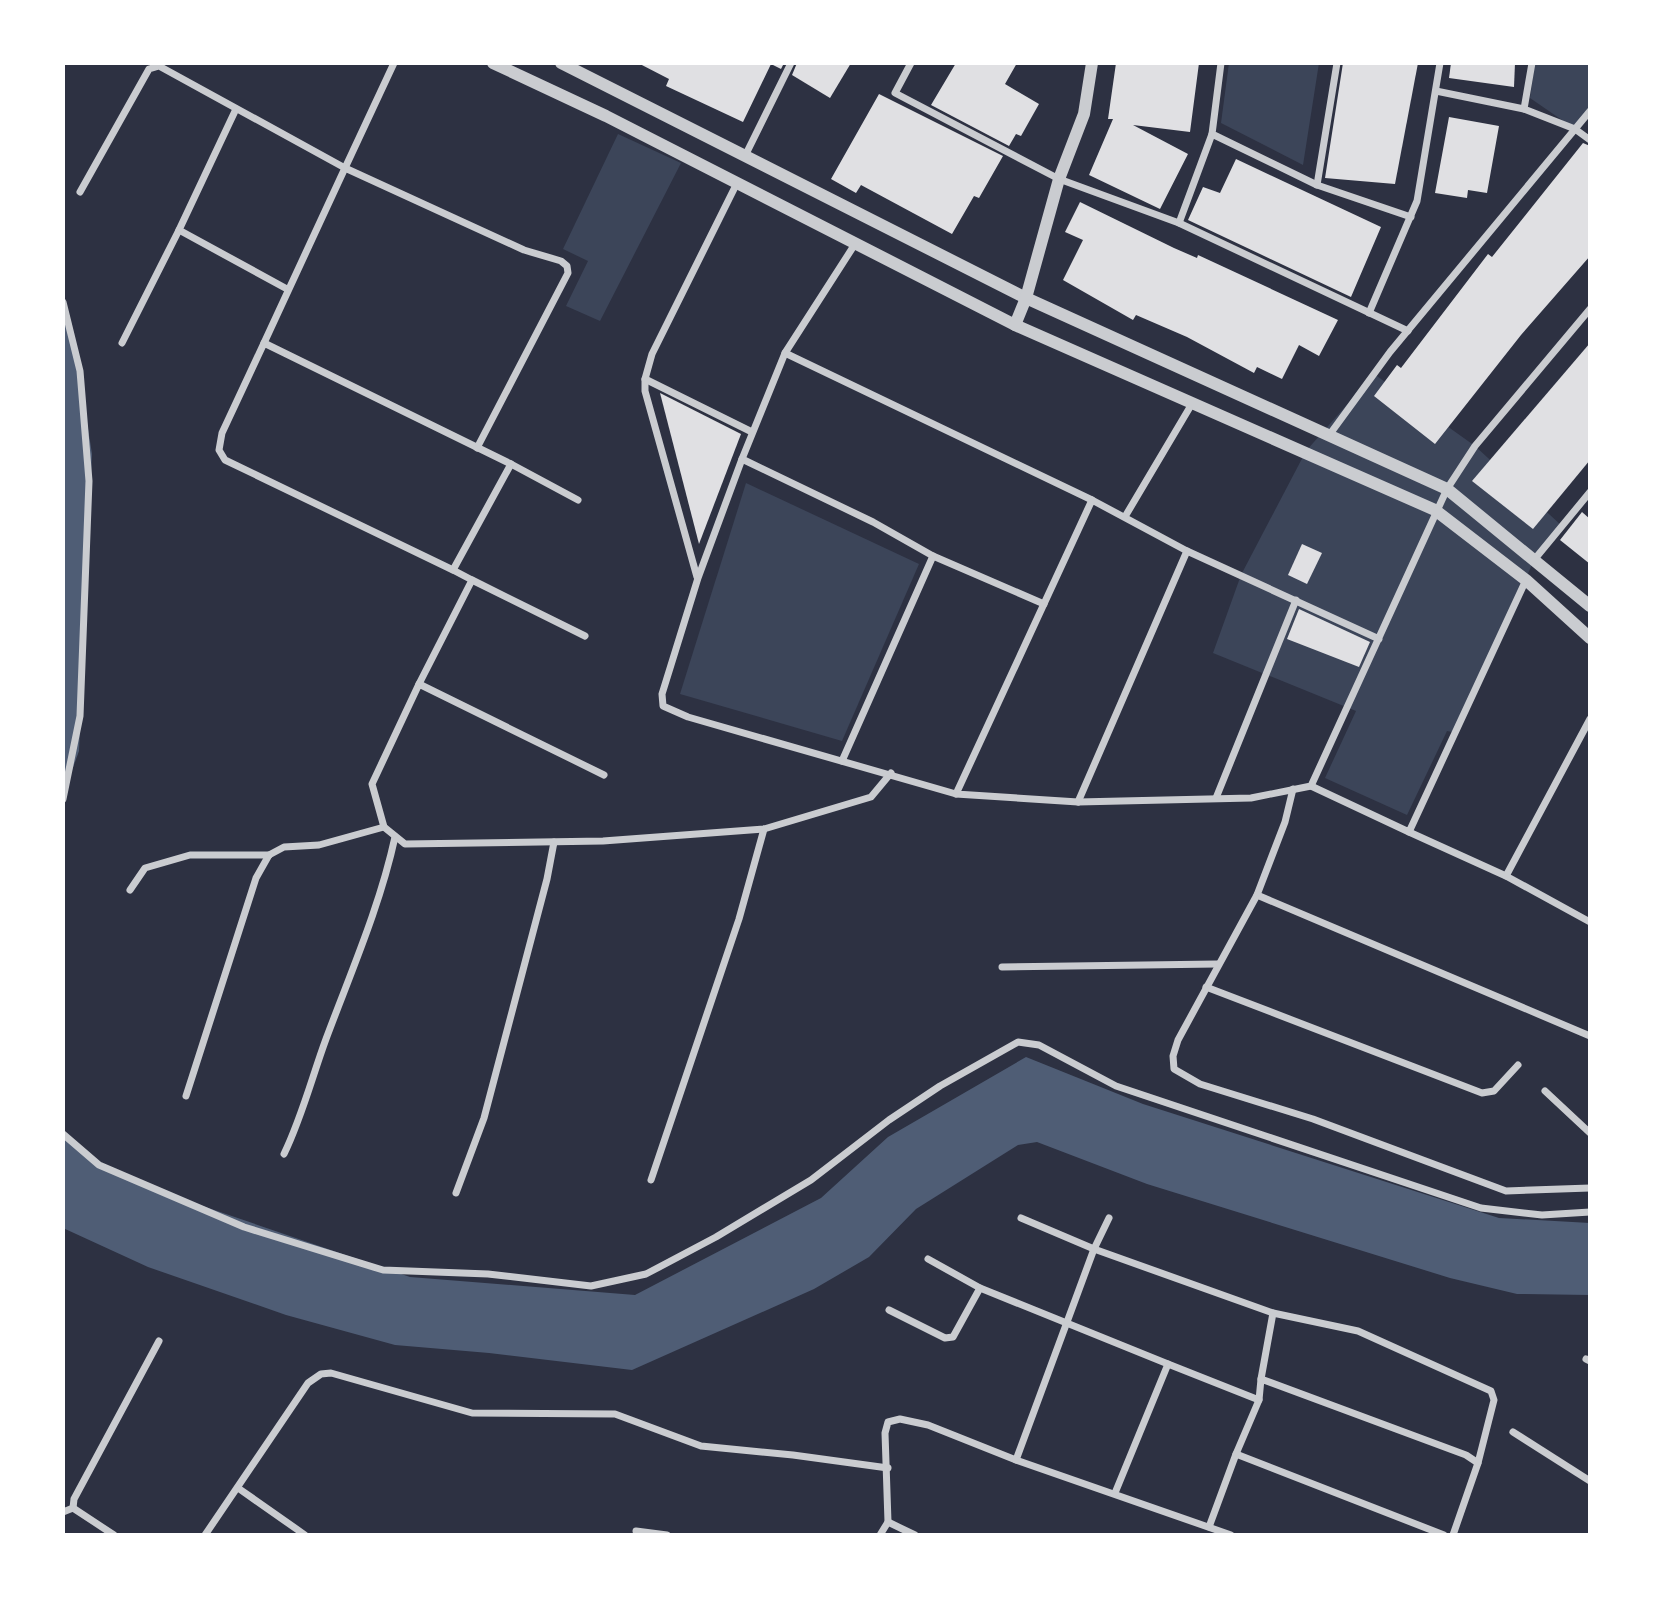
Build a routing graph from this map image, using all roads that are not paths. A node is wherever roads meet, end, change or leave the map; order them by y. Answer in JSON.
{"nodes":[{"id":1,"x":394,"y":63,"type":"edge"},
{"id":2,"x":493,"y":63,"type":"edge"},
{"id":3,"x":561,"y":63,"type":"edge"},
{"id":4,"x":791,"y":63,"type":"edge"},
{"id":5,"x":911,"y":63,"type":"edge"},
{"id":6,"x":1093,"y":63,"type":"edge"},
{"id":7,"x":1221,"y":63,"type":"edge"},
{"id":8,"x":1337,"y":63,"type":"edge"},
{"id":9,"x":1440,"y":63,"type":"edge"},
{"id":10,"x":1532,"y":63,"type":"edge"},
{"id":11,"x":1436,"y":91,"type":"junction"},
{"id":12,"x":1524,"y":108,"type":"junction"},
{"id":13,"x":236,"y":109,"type":"junction"},
{"id":14,"x":1590,"y":111,"type":"edge"},
{"id":15,"x":1575,"y":129,"type":"junction"},
{"id":16,"x":1212,"y":134,"type":"junction"},
{"id":17,"x":1590,"y":140,"type":"edge"},
{"id":18,"x":745,"y":156,"type":"junction"},
{"id":19,"x":345,"y":168,"type":"junction"},
{"id":20,"x":1059,"y":179,"type":"junction"},
{"id":21,"x":737,"y":183,"type":"junction"},
{"id":22,"x":1317,"y":185,"type":"junction"},
{"id":23,"x":80,"y":192,"type":"dead end"},
{"id":24,"x":1412,"y":217,"type":"junction"},
{"id":25,"x":1180,"y":223,"type":"junction"},
{"id":26,"x":179,"y":230,"type":"junction"},
{"id":27,"x":855,"y":244,"type":"junction"},
{"id":28,"x":287,"y":289,"type":"junction"},
{"id":29,"x":1026,"y":299,"type":"junction"},
{"id":30,"x":63,"y":302,"type":"edge"},
{"id":31,"x":1590,"y":309,"type":"edge"},
{"id":32,"x":1368,"y":313,"type":"junction"},
{"id":33,"x":1015,"y":325,"type":"junction"},
{"id":34,"x":1408,"y":331,"type":"junction"},
{"id":35,"x":122,"y":343,"type":"dead end"},
{"id":36,"x":264,"y":344,"type":"junction"},
{"id":37,"x":785,"y":353,"type":"junction"},
{"id":38,"x":645,"y":379,"type":"junction"},
{"id":39,"x":1194,"y":402,"type":"junction"},
{"id":40,"x":752,"y":432,"type":"junction"},
{"id":41,"x":1330,"y":434,"type":"junction"},
{"id":42,"x":477,"y":448,"type":"junction"},
{"id":43,"x":742,"y":459,"type":"junction"},
{"id":44,"x":511,"y":464,"type":"junction"},
{"id":45,"x":1447,"y":489,"type":"junction"},
{"id":46,"x":1590,"y":492,"type":"edge"},
{"id":47,"x":578,"y":500,"type":"dead end"},
{"id":48,"x":1092,"y":500,"type":"junction"},
{"id":49,"x":1435,"y":510,"type":"junction"},
{"id":50,"x":1126,"y":515,"type":"junction"},
{"id":51,"x":1187,"y":551,"type":"junction"},
{"id":52,"x":933,"y":556,"type":"junction"},
{"id":53,"x":1534,"y":560,"type":"junction"},
{"id":54,"x":453,"y":570,"type":"junction"},
{"id":55,"x":698,"y":578,"type":"junction"},
{"id":56,"x":472,"y":580,"type":"junction"},
{"id":57,"x":1525,"y":580,"type":"junction"},
{"id":58,"x":1296,"y":600,"type":"junction"},
{"id":59,"x":1044,"y":604,"type":"junction"},
{"id":60,"x":1590,"y":606,"type":"edge"},
{"id":61,"x":585,"y":635,"type":"dead end"},
{"id":62,"x":1590,"y":638,"type":"edge"},
{"id":63,"x":1379,"y":639,"type":"junction"},
{"id":64,"x":419,"y":684,"type":"junction"},
{"id":65,"x":1590,"y":719,"type":"edge"},
{"id":66,"x":842,"y":761,"type":"junction"},
{"id":67,"x":891,"y":773,"type":"junction"},
{"id":68,"x":604,"y":775,"type":"dead end"},
{"id":69,"x":1311,"y":786,"type":"junction"},
{"id":70,"x":1293,"y":789,"type":"junction"},
{"id":71,"x":956,"y":794,"type":"junction"},
{"id":72,"x":1216,"y":798,"type":"junction"},
{"id":73,"x":63,"y":799,"type":"edge"},
{"id":74,"x":1078,"y":802,"type":"junction"},
{"id":75,"x":384,"y":827,"type":"junction"},
{"id":76,"x":764,"y":829,"type":"junction"},
{"id":77,"x":1409,"y":832,"type":"junction"},
{"id":78,"x":395,"y":837,"type":"junction"},
{"id":79,"x":554,"y":842,"type":"junction"},
{"id":80,"x":269,"y":855,"type":"junction"},
{"id":81,"x":1507,"y":876,"type":"junction"},
{"id":82,"x":130,"y":890,"type":"dead end"},
{"id":83,"x":1257,"y":895,"type":"junction"},
{"id":84,"x":1590,"y":922,"type":"edge"},
{"id":85,"x":1217,"y":964,"type":"junction"},
{"id":86,"x":1002,"y":967,"type":"dead end"},
{"id":87,"x":1206,"y":987,"type":"junction"},
{"id":88,"x":1590,"y":1036,"type":"edge"},
{"id":89,"x":1518,"y":1065,"type":"dead end"},
{"id":90,"x":1545,"y":1091,"type":"dead end"},
{"id":91,"x":186,"y":1096,"type":"dead end"},
{"id":92,"x":1590,"y":1133,"type":"edge"},
{"id":93,"x":63,"y":1134,"type":"edge"},
{"id":94,"x":284,"y":1154,"type":"dead end"},
{"id":95,"x":650,"y":1180,"type":"dead end"},
{"id":96,"x":1590,"y":1188,"type":"edge"},
{"id":97,"x":456,"y":1193,"type":"dead end"},
{"id":98,"x":1590,"y":1212,"type":"edge"},
{"id":99,"x":1021,"y":1218,"type":"dead end"},
{"id":100,"x":1109,"y":1218,"type":"dead end"},
{"id":101,"x":1094,"y":1248,"type":"junction"},
{"id":102,"x":928,"y":1259,"type":"dead end"},
{"id":103,"x":980,"y":1288,"type":"junction"},
{"id":104,"x":888,"y":1310,"type":"dead end"},
{"id":105,"x":1273,"y":1313,"type":"junction"},
{"id":106,"x":1067,"y":1322,"type":"junction"},
{"id":107,"x":159,"y":1340,"type":"dead end"},
{"id":108,"x":1168,"y":1364,"type":"junction"},
{"id":109,"x":1261,"y":1379,"type":"junction"},
{"id":110,"x":1259,"y":1400,"type":"junction"},
{"id":111,"x":1513,"y":1432,"type":"dead end"},
{"id":112,"x":1236,"y":1454,"type":"junction"},
{"id":113,"x":1016,"y":1460,"type":"junction"},
{"id":114,"x":1478,"y":1463,"type":"junction"},
{"id":115,"x":888,"y":1468,"type":"junction"},
{"id":116,"x":1590,"y":1481,"type":"edge"},
{"id":117,"x":238,"y":1488,"type":"junction"},
{"id":118,"x":1115,"y":1493,"type":"junction"},
{"id":119,"x":73,"y":1507,"type":"junction"},
{"id":120,"x":63,"y":1512,"type":"edge"},
{"id":121,"x":888,"y":1522,"type":"junction"},
{"id":122,"x":1213,"y":1530,"type":"edge"},
{"id":123,"x":636,"y":1531,"type":"dead end"},
{"id":124,"x":114,"y":1535,"type":"edge"},
{"id":125,"x":205,"y":1535,"type":"edge"},
{"id":126,"x":305,"y":1535,"type":"edge"},
{"id":127,"x":667,"y":1535,"type":"edge"},
{"id":128,"x":880,"y":1535,"type":"edge"},
{"id":129,"x":915,"y":1535,"type":"edge"},
{"id":130,"x":1231,"y":1535,"type":"edge"},
{"id":131,"x":1444,"y":1535,"type":"edge"},
{"id":132,"x":1453,"y":1535,"type":"edge"}],
"edges":[{"from":1,"to":19,"type":"street"},
{"from":2,"to":21,"type":"street"},
{"from":3,"to":18,"type":"street"},
{"from":4,"to":18,"type":"street"},
{"from":5,"to":20,"type":"street"},
{"from":6,"to":20,"type":"street"},
{"from":7,"to":16,"type":"street"},
{"from":8,"to":22,"type":"street"},
{"from":9,"to":11,"type":"street"},
{"from":10,"to":12,"type":"street"},
{"from":11,"to":12,"type":"street"},
{"from":11,"to":24,"type":"street"},
{"from":12,"to":15,"type":"street"},
{"from":13,"to":19,"type":"street"},
{"from":13,"to":23,"type":"street"},
{"from":13,"to":26,"type":"street"},
{"from":14,"to":15,"type":"street"},
{"from":15,"to":17,"type":"street"},
{"from":15,"to":34,"type":"street"},
{"from":16,"to":22,"type":"street"},
{"from":16,"to":25,"type":"street"},
{"from":18,"to":29,"type":"street"},
{"from":19,"to":28,"type":"street"},
{"from":19,"to":42,"type":"street"},
{"from":20,"to":25,"type":"street"},
{"from":20,"to":29,"type":"street"},
{"from":21,"to":27,"type":"street"},
{"from":21,"to":38,"type":"street"},
{"from":22,"to":24,"type":"street"},
{"from":24,"to":32,"type":"street"},
{"from":25,"to":32,"type":"street"},
{"from":26,"to":28,"type":"street"},
{"from":26,"to":35,"type":"street"},
{"from":27,"to":33,"type":"street"},
{"from":27,"to":37,"type":"street"},
{"from":28,"to":36,"type":"street"},
{"from":29,"to":33,"type":"street"},
{"from":29,"to":41,"type":"street"},
{"from":30,"to":73,"type":"street"},
{"from":31,"to":45,"type":"street"},
{"from":32,"to":34,"type":"street"},
{"from":33,"to":39,"type":"street"},
{"from":34,"to":41,"type":"street"},
{"from":36,"to":42,"type":"street"},
{"from":36,"to":54,"type":"street"},
{"from":37,"to":40,"type":"street"},
{"from":37,"to":48,"type":"street"},
{"from":38,"to":40,"type":"street"},
{"from":38,"to":55,"type":"street"},
{"from":39,"to":49,"type":"street"},
{"from":39,"to":50,"type":"street"},
{"from":40,"to":43,"type":"street"},
{"from":41,"to":45,"type":"street"},
{"from":42,"to":44,"type":"street"},
{"from":43,"to":52,"type":"street"},
{"from":43,"to":55,"type":"street"},
{"from":44,"to":47,"type":"street"},
{"from":44,"to":54,"type":"street"},
{"from":45,"to":49,"type":"street"},
{"from":45,"to":53,"type":"street"},
{"from":46,"to":53,"type":"street"},
{"from":48,"to":50,"type":"street"},
{"from":48,"to":59,"type":"street"},
{"from":49,"to":57,"type":"street"},
{"from":49,"to":63,"type":"street"},
{"from":50,"to":51,"type":"street"},
{"from":51,"to":58,"type":"street"},
{"from":51,"to":74,"type":"street"},
{"from":52,"to":59,"type":"street"},
{"from":52,"to":66,"type":"street"},
{"from":53,"to":60,"type":"street"},
{"from":54,"to":56,"type":"street"},
{"from":55,"to":66,"type":"street"},
{"from":56,"to":61,"type":"street"},
{"from":56,"to":64,"type":"street"},
{"from":57,"to":62,"type":"street"},
{"from":57,"to":77,"type":"street"},
{"from":58,"to":63,"type":"street"},
{"from":58,"to":72,"type":"street"},
{"from":59,"to":71,"type":"street"},
{"from":63,"to":69,"type":"street"},
{"from":64,"to":68,"type":"street"},
{"from":64,"to":75,"type":"street"},
{"from":65,"to":81,"type":"street"},
{"from":66,"to":67,"type":"street"},
{"from":67,"to":71,"type":"street"},
{"from":67,"to":76,"type":"street"},
{"from":69,"to":70,"type":"street"},
{"from":69,"to":77,"type":"street"},
{"from":70,"to":72,"type":"street"},
{"from":70,"to":83,"type":"street"},
{"from":71,"to":74,"type":"street"},
{"from":72,"to":74,"type":"street"},
{"from":75,"to":78,"type":"street"},
{"from":75,"to":80,"type":"street"},
{"from":76,"to":79,"type":"street"},
{"from":76,"to":95,"type":"street"},
{"from":77,"to":81,"type":"street"},
{"from":78,"to":79,"type":"street"},
{"from":78,"to":94,"type":"street"},
{"from":79,"to":97,"type":"street"},
{"from":80,"to":82,"type":"street"},
{"from":80,"to":91,"type":"street"},
{"from":81,"to":84,"type":"street"},
{"from":83,"to":85,"type":"street"},
{"from":83,"to":88,"type":"street"},
{"from":85,"to":86,"type":"street"},
{"from":85,"to":87,"type":"street"},
{"from":87,"to":89,"type":"street"},
{"from":87,"to":96,"type":"street"},
{"from":90,"to":92,"type":"street"},
{"from":93,"to":98,"type":"street"},
{"from":99,"to":101,"type":"street"},
{"from":100,"to":101,"type":"street"},
{"from":101,"to":105,"type":"street"},
{"from":101,"to":106,"type":"street"},
{"from":102,"to":103,"type":"street"},
{"from":103,"to":104,"type":"street"},
{"from":103,"to":106,"type":"street"},
{"from":105,"to":109,"type":"street"},
{"from":105,"to":114,"type":"street"},
{"from":106,"to":108,"type":"street"},
{"from":106,"to":113,"type":"street"},
{"from":107,"to":119,"type":"street"},
{"from":108,"to":110,"type":"street"},
{"from":108,"to":118,"type":"street"},
{"from":109,"to":110,"type":"street"},
{"from":109,"to":114,"type":"street"},
{"from":110,"to":112,"type":"street"},
{"from":111,"to":116,"type":"street"},
{"from":112,"to":122,"type":"street"},
{"from":112,"to":131,"type":"street"},
{"from":113,"to":115,"type":"street"},
{"from":113,"to":118,"type":"street"},
{"from":114,"to":132,"type":"street"},
{"from":115,"to":117,"type":"street"},
{"from":115,"to":121,"type":"street"},
{"from":117,"to":125,"type":"street"},
{"from":117,"to":126,"type":"street"},
{"from":118,"to":122,"type":"street"},
{"from":119,"to":120,"type":"street"},
{"from":119,"to":124,"type":"street"},
{"from":121,"to":128,"type":"street"},
{"from":121,"to":129,"type":"street"},
{"from":122,"to":130,"type":"street"},
{"from":123,"to":127,"type":"street"}]}
